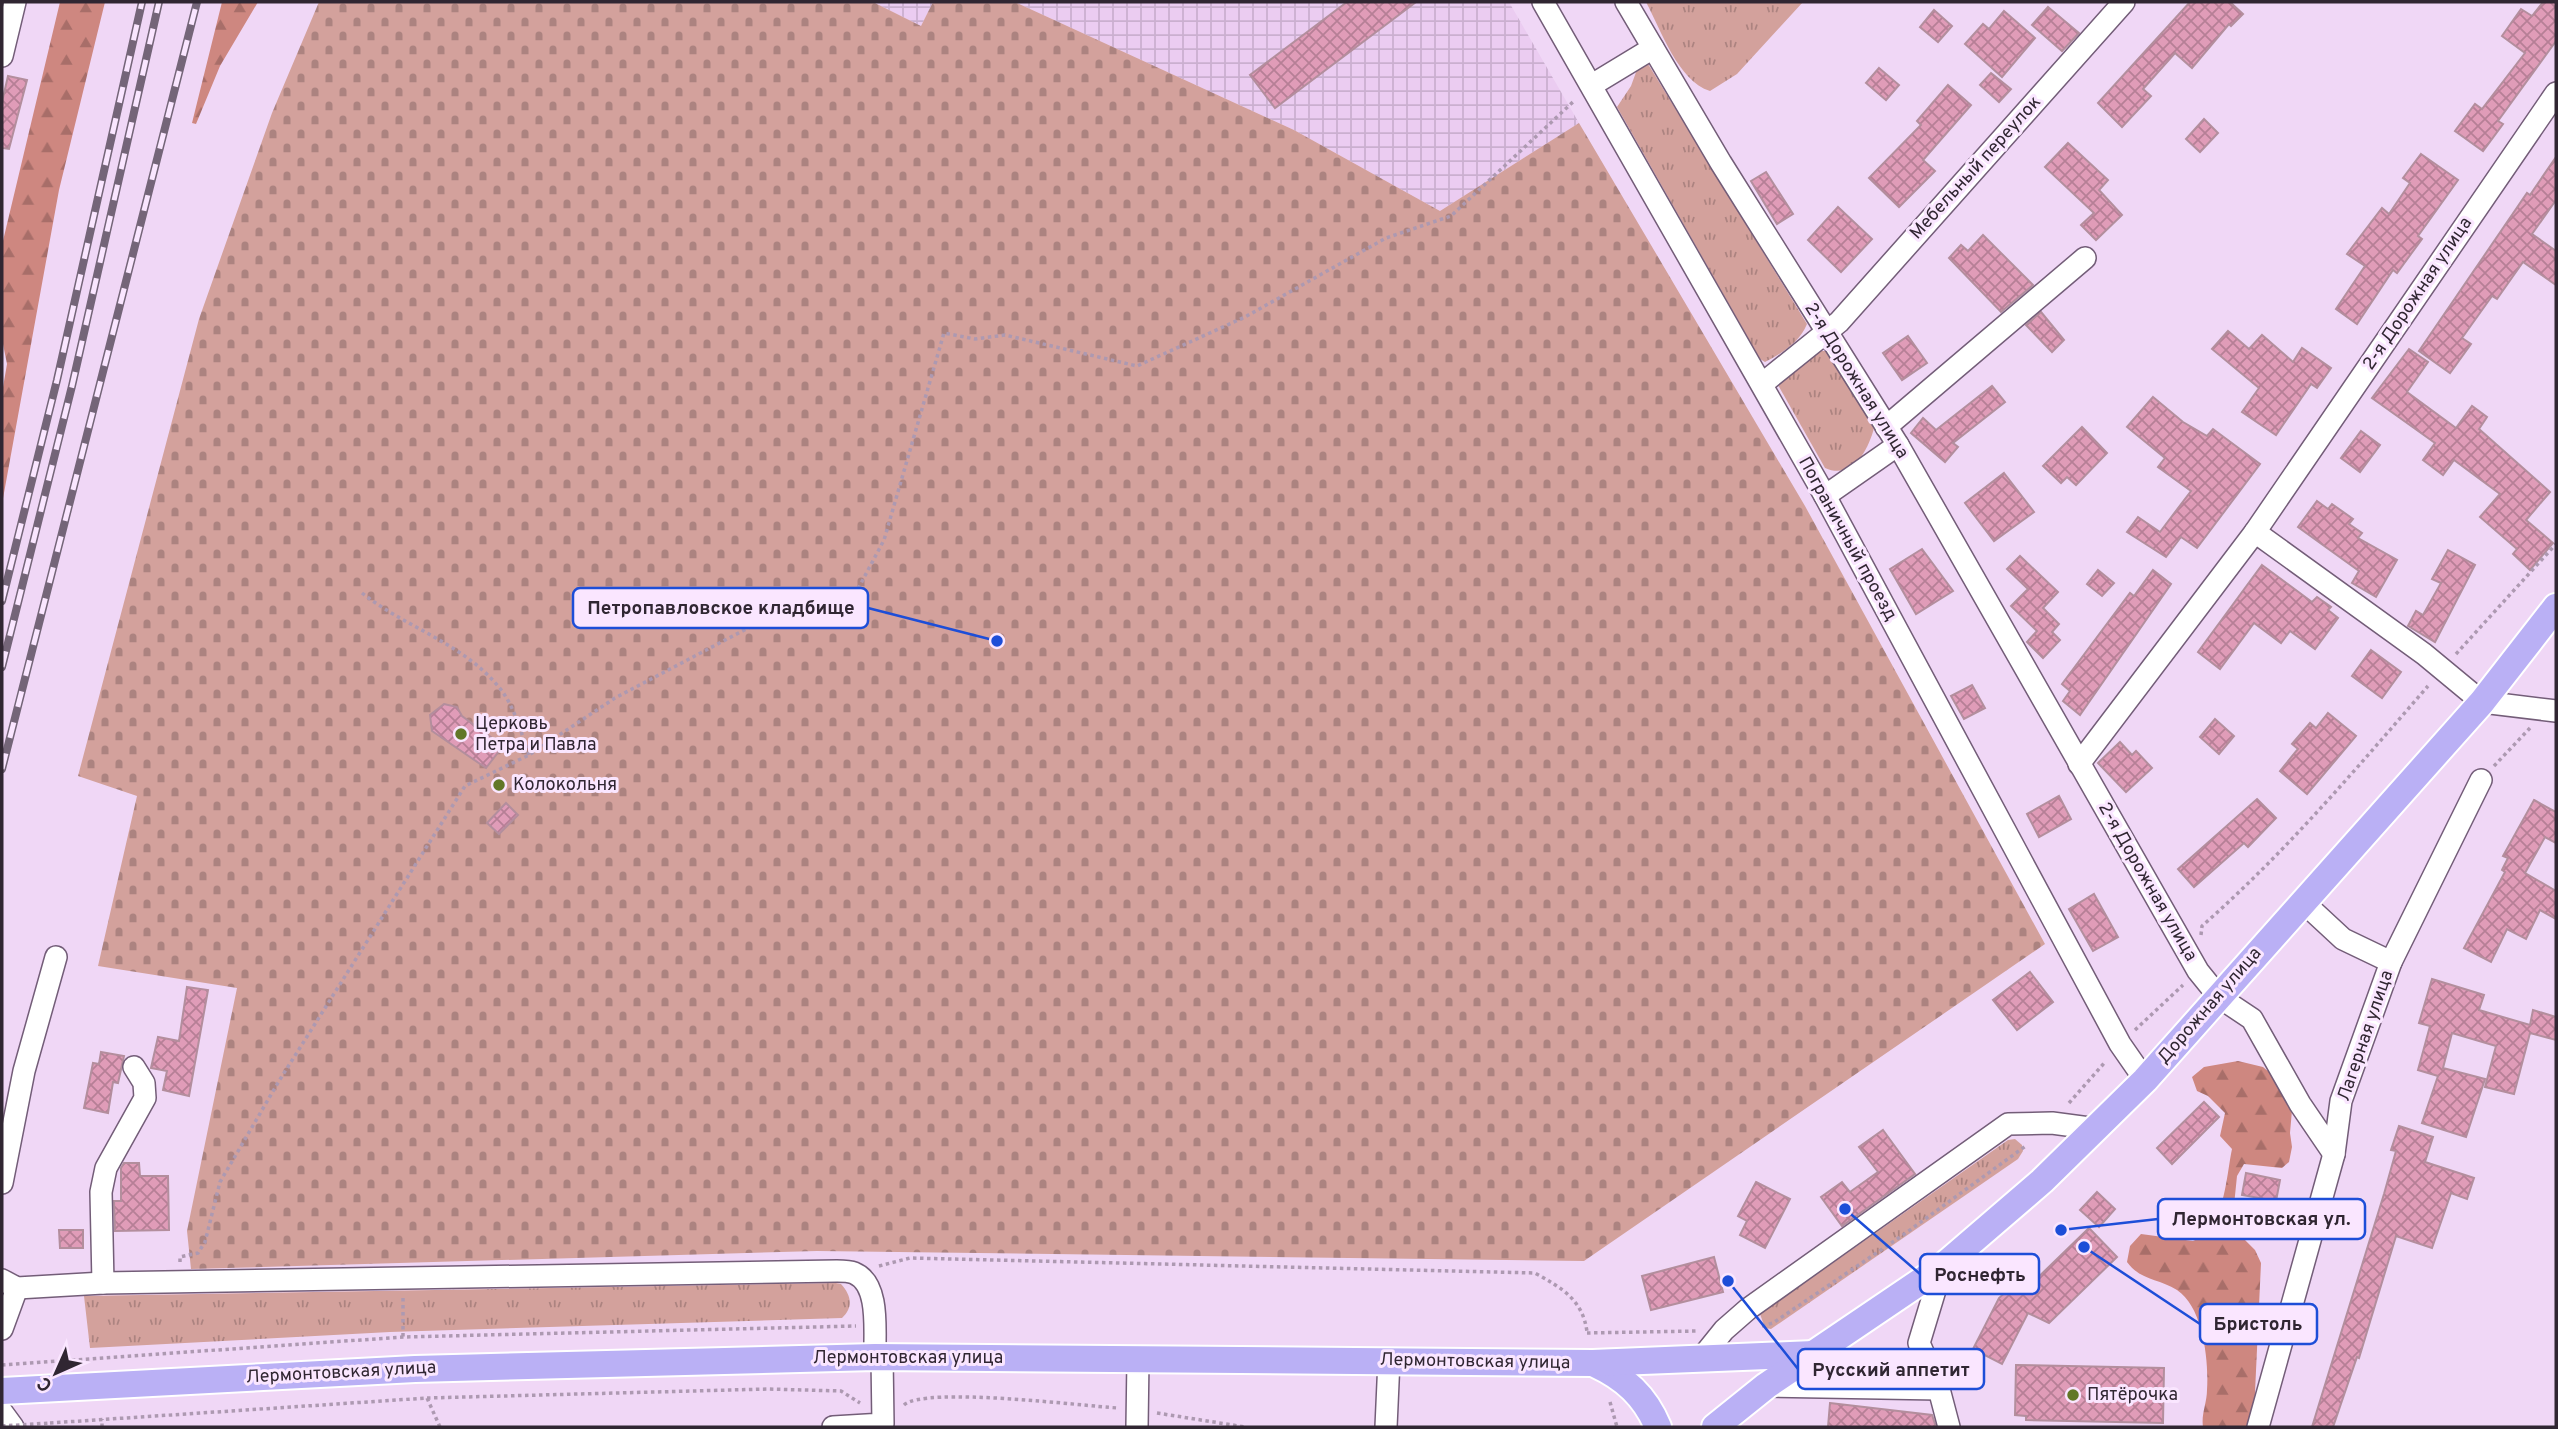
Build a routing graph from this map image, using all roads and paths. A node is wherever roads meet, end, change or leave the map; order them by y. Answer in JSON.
{"nodes":[{"id":1,"x":15,"y":2,"type":"edge"},
{"id":2,"x":1543,"y":2,"type":"edge"},
{"id":3,"x":1626,"y":2,"type":"edge"},
{"id":4,"x":2124,"y":2,"type":"edge"},
{"id":5,"x":1653,"y":48,"type":"junction"},
{"id":6,"x":2,"y":56,"type":"edge"},
{"id":7,"x":1592,"y":85,"type":"junction"},
{"id":8,"x":2556,"y":93,"type":"edge"},
{"id":9,"x":2085,"y":258,"type":"dead end"},
{"id":10,"x":1826,"y":334,"type":"junction"},
{"id":11,"x":1762,"y":384,"type":"junction"},
{"id":12,"x":1892,"y":436,"type":"junction"},
{"id":13,"x":1825,"y":496,"type":"junction"},
{"id":14,"x":2255,"y":532,"type":"junction"},
{"id":15,"x":2556,"y":544,"type":"edge"},
{"id":16,"x":362,"y":593,"type":"dead end"},
{"id":17,"x":2556,"y":607,"type":"edge"},
{"id":18,"x":2442,"y":669,"type":"junction"},
{"id":19,"x":2482,"y":702,"type":"junction"},
{"id":20,"x":2552,"y":711,"type":"edge"},
{"id":21,"x":529,"y":755,"type":"junction"},
{"id":22,"x":2079,"y":764,"type":"junction"},
{"id":23,"x":2481,"y":780,"type":"joint"},
{"id":24,"x":2302,"y":901,"type":"junction"},
{"id":25,"x":56,"y":957,"type":"dead end"},
{"id":26,"x":2391,"y":962,"type":"junction"},
{"id":27,"x":2198,"y":971,"type":"junction"},
{"id":28,"x":2219,"y":997,"type":"junction"},
{"id":29,"x":134,"y":1067,"type":"dead end"},
{"id":30,"x":2145,"y":1080,"type":"junction"},
{"id":31,"x":2097,"y":1129,"type":"junction"},
{"id":32,"x":2334,"y":1154,"type":"junction"},
{"id":33,"x":2,"y":1183,"type":"edge"},
{"id":34,"x":1942,"y":1267,"type":"junction"},
{"id":35,"x":854,"y":1273,"type":"junction"},
{"id":36,"x":403,"y":1278,"type":"junction"},
{"id":37,"x":180,"y":1282,"type":"junction"},
{"id":38,"x":103,"y":1283,"type":"junction"},
{"id":39,"x":9,"y":1284,"type":"edge"},
{"id":40,"x":874,"y":1325,"type":"junction"},
{"id":41,"x":2,"y":1329,"type":"edge"},
{"id":42,"x":403,"y":1338,"type":"junction"},
{"id":43,"x":1814,"y":1354,"type":"junction"},
{"id":44,"x":879,"y":1357,"type":"junction"},
{"id":45,"x":1138,"y":1359,"type":"junction"},
{"id":46,"x":1389,"y":1360,"type":"junction"},
{"id":47,"x":1699,"y":1361,"type":"junction"},
{"id":48,"x":1593,"y":1363,"type":"junction"},
{"id":49,"x":2,"y":1365,"type":"edge"},
{"id":50,"x":1766,"y":1386,"type":"junction"},
{"id":51,"x":1939,"y":1390,"type":"junction"},
{"id":52,"x":2,"y":1391,"type":"edge"},
{"id":53,"x":428,"y":1398,"type":"junction"},
{"id":54,"x":2,"y":1412,"type":"edge"},
{"id":55,"x":1137,"y":1418,"type":"edge"},
{"id":56,"x":102,"y":1419,"type":"junction"},
{"id":57,"x":2,"y":1426,"type":"edge"},
{"id":58,"x":883,"y":1426,"type":"edge"},
{"id":59,"x":13,"y":1427,"type":"edge"},
{"id":60,"x":102,"y":1427,"type":"edge"},
{"id":61,"x":440,"y":1427,"type":"edge"},
{"id":62,"x":833,"y":1427,"type":"edge"},
{"id":63,"x":1245,"y":1427,"type":"edge"},
{"id":64,"x":1386,"y":1427,"type":"edge"},
{"id":65,"x":1617,"y":1427,"type":"edge"},
{"id":66,"x":1658,"y":1427,"type":"edge"},
{"id":67,"x":1715,"y":1427,"type":"edge"},
{"id":68,"x":1949,"y":1427,"type":"edge"},
{"id":69,"x":2259,"y":1427,"type":"edge"}],
"edges":[{"from":1,"to":6,"type":"street"},
{"from":2,"to":7,"type":"street","name":"Пограничный проезд"},
{"from":3,"to":5,"type":"street","name":"2-я Дорожная улица"},
{"from":4,"to":10,"type":"street","name":"Мебельный переулок"},
{"from":5,"to":7,"type":"street"},
{"from":5,"to":10,"type":"street","name":"2-я Дорожная улица"},
{"from":7,"to":11,"type":"street","name":"Пограничный проезд"},
{"from":7,"to":21,"type":"path"},
{"from":8,"to":14,"type":"street","name":"2-я Дорожная улица"},
{"from":9,"to":12,"type":"street"},
{"from":10,"to":11,"type":"street","name":"Мебельный переулок"},
{"from":10,"to":12,"type":"street","name":"2-я Дорожная улица"},
{"from":11,"to":13,"type":"street","name":"Пограничный проезд"},
{"from":12,"to":13,"type":"street"},
{"from":12,"to":22,"type":"street","name":"2-я Дорожная улица"},
{"from":13,"to":30,"type":"street","name":"Пограничный проезд"},
{"from":14,"to":18,"type":"street"},
{"from":14,"to":22,"type":"street","name":"2-я Дорожная улица"},
{"from":15,"to":18,"type":"path"},
{"from":16,"to":21,"type":"path"},
{"from":17,"to":19,"type":"main road","name":"Дорожная улица"},
{"from":18,"to":19,"type":"street"},
{"from":18,"to":27,"type":"path"},
{"from":19,"to":20,"type":"street"},
{"from":19,"to":24,"type":"main road","name":"Дорожная улица"},
{"from":20,"to":23,"type":"path"},
{"from":21,"to":37,"type":"path"},
{"from":22,"to":27,"type":"street","name":"2-я Дорожная улица"},
{"from":23,"to":26,"type":"street","name":"Лагерная улица"},
{"from":24,"to":26,"type":"street"},
{"from":24,"to":28,"type":"main road","name":"Дорожная улица"},
{"from":25,"to":33,"type":"street"},
{"from":26,"to":32,"type":"street","name":"Лагерная улица"},
{"from":27,"to":28,"type":"street","name":"2-я Дорожная улица"},
{"from":28,"to":30,"type":"main road","name":"Дорожная улица"},
{"from":28,"to":32,"type":"street","name":"2-я Дорожная улица"},
{"from":29,"to":38,"type":"street"},
{"from":30,"to":31,"type":"main road","name":"Дорожная улица"},
{"from":31,"to":34,"type":"main road","name":"Дорожная улица"},
{"from":31,"to":47,"type":"street"},
{"from":32,"to":69,"type":"street","name":"Лагерная улица"},
{"from":34,"to":43,"type":"main road","name":"Дорожная улица"},
{"from":34,"to":51,"type":"street"},
{"from":35,"to":36,"type":"street"},
{"from":35,"to":40,"type":"street"},
{"from":35,"to":48,"type":"path"},
{"from":36,"to":37,"type":"street"},
{"from":36,"to":42,"type":"path"},
{"from":37,"to":38,"type":"street"},
{"from":38,"to":39,"type":"street"},
{"from":39,"to":41,"type":"street"},
{"from":40,"to":42,"type":"path"},
{"from":40,"to":44,"type":"street"},
{"from":42,"to":49,"type":"path"},
{"from":43,"to":47,"type":"main road","name":"Лермонтовская улица"},
{"from":43,"to":50,"type":"main road","name":"Дорожная улица"},
{"from":44,"to":45,"type":"main road","name":"Лермонтовская улица"},
{"from":44,"to":52,"type":"main road","name":"Лермонтовская улица"},
{"from":44,"to":58,"type":"street"},
{"from":45,"to":46,"type":"main road","name":"Лермонтовская улица"},
{"from":45,"to":55,"type":"street"},
{"from":46,"to":48,"type":"main road","name":"Лермонтовская улица"},
{"from":46,"to":64,"type":"street"},
{"from":47,"to":48,"type":"main road","name":"Лермонтовская улица"},
{"from":48,"to":65,"type":"path"},
{"from":48,"to":66,"type":"main road"},
{"from":50,"to":51,"type":"street"},
{"from":50,"to":67,"type":"main road","name":"Дорожная улица"},
{"from":51,"to":68,"type":"street"},
{"from":53,"to":56,"type":"path"},
{"from":53,"to":58,"type":"path"},
{"from":53,"to":61,"type":"path"},
{"from":54,"to":59,"type":"street"},
{"from":55,"to":58,"type":"path"},
{"from":55,"to":63,"type":"path"},
{"from":56,"to":57,"type":"path","bridge":true},
{"from":56,"to":60,"type":"path"},
{"from":58,"to":62,"type":"street"}]}
